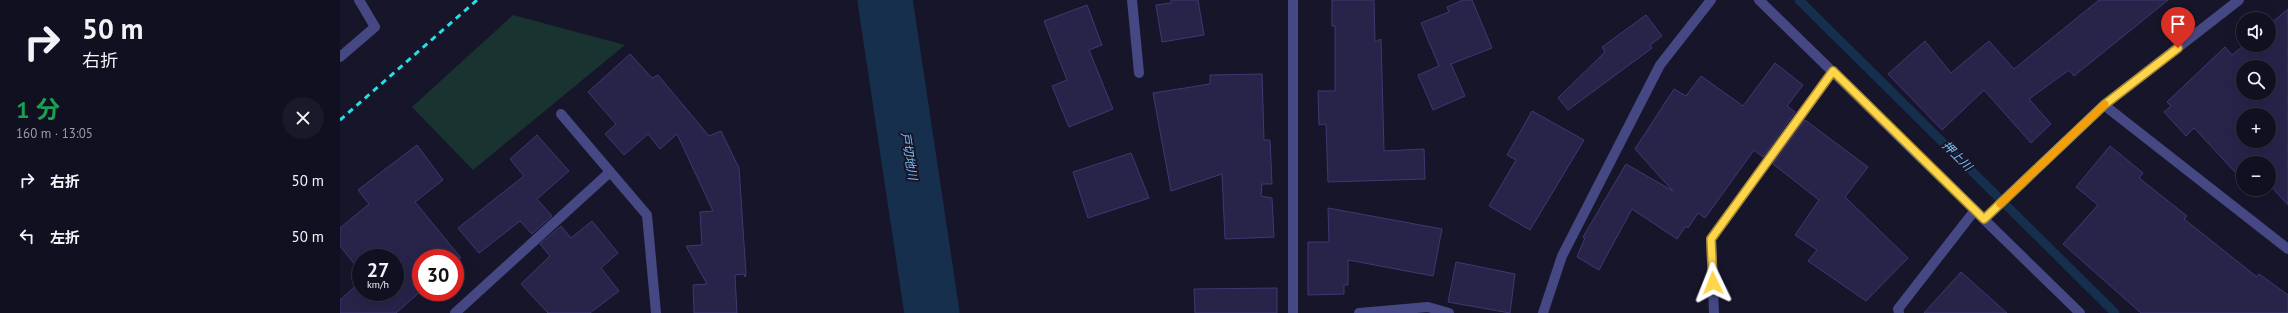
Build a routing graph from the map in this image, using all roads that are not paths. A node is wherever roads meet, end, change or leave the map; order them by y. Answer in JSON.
{"nodes":[{"id":1,"x":359,"y":0,"type":"edge"},
{"id":2,"x":1132,"y":0,"type":"edge"},
{"id":3,"x":1293,"y":0,"type":"edge"},
{"id":4,"x":1711,"y":0,"type":"edge"},
{"id":5,"x":1758,"y":0,"type":"edge"},
{"id":6,"x":2240,"y":0,"type":"edge"},
{"id":7,"x":340,"y":57,"type":"edge"},
{"id":8,"x":1833,"y":71,"type":"junction"},
{"id":9,"x":1139,"y":73,"type":"dead end"},
{"id":10,"x":2104,"y":105,"type":"junction"},
{"id":11,"x":561,"y":114,"type":"dead end"},
{"id":12,"x":610,"y":172,"type":"junction"},
{"id":13,"x":1975,"y":210,"type":"junction"},
{"id":14,"x":1984,"y":219,"type":"junction"},
{"id":15,"x":2288,"y":249,"type":"edge"},
{"id":16,"x":455,"y":313,"type":"edge"},
{"id":17,"x":656,"y":313,"type":"edge"},
{"id":18,"x":1293,"y":313,"type":"edge"},
{"id":19,"x":1359,"y":313,"type":"edge"},
{"id":20,"x":1449,"y":313,"type":"edge"},
{"id":21,"x":1543,"y":313,"type":"edge"},
{"id":22,"x":1714,"y":313,"type":"edge"},
{"id":23,"x":1899,"y":313,"type":"edge"},
{"id":24,"x":2080,"y":313,"type":"edge"}],
"edges":[{"from":1,"to":7,"type":"street"},
{"from":2,"to":9,"type":"street"},
{"from":3,"to":18,"type":"street"},
{"from":4,"to":21,"type":"street"},
{"from":5,"to":8,"type":"street"},
{"from":6,"to":10,"type":"street"},
{"from":8,"to":13,"type":"street"},
{"from":8,"to":22,"type":"street"},
{"from":10,"to":14,"type":"street"},
{"from":10,"to":15,"type":"street"},
{"from":11,"to":12,"type":"street"},
{"from":12,"to":16,"type":"street"},
{"from":12,"to":17,"type":"street"},
{"from":13,"to":14,"type":"street"},
{"from":13,"to":23,"type":"street"},
{"from":14,"to":24,"type":"street"},
{"from":19,"to":20,"type":"street"}]}
